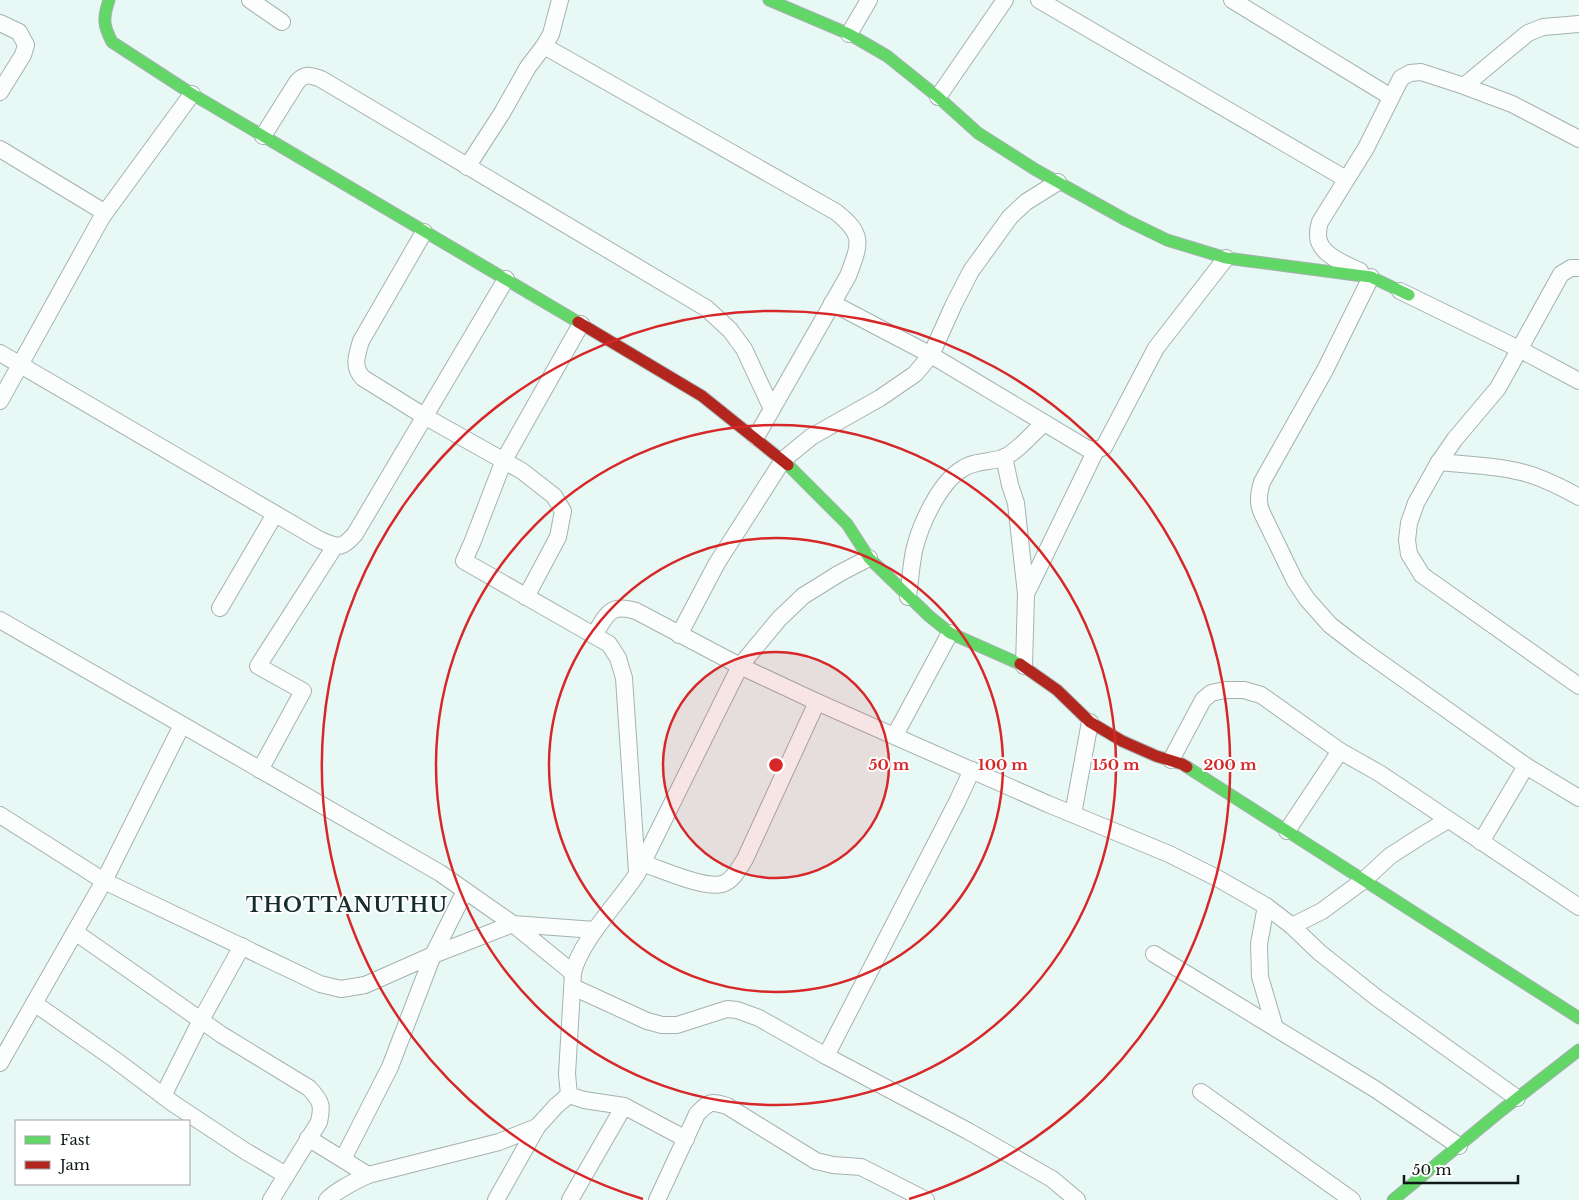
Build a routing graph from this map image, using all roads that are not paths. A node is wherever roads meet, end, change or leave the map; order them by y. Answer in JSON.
{"nodes":[{"id":1,"x":109,"y":0,"type":"edge"},
{"id":2,"x":250,"y":0,"type":"edge"},
{"id":3,"x":560,"y":0,"type":"edge"},
{"id":4,"x":769,"y":0,"type":"edge"},
{"id":5,"x":869,"y":0,"type":"edge"},
{"id":6,"x":1005,"y":0,"type":"edge"},
{"id":7,"x":1039,"y":0,"type":"edge"},
{"id":8,"x":1232,"y":0,"type":"edge"},
{"id":9,"x":797,"y":6,"type":"edge"},
{"id":10,"x":282,"y":22,"type":"dead end"},
{"id":11,"x":0,"y":23,"type":"edge"},
{"id":12,"x":1579,"y":24,"type":"edge"},
{"id":13,"x":848,"y":34,"type":"junction"},
{"id":14,"x":544,"y":46,"type":"junction"},
{"id":15,"x":1464,"y":86,"type":"junction"},
{"id":16,"x":0,"y":92,"type":"edge"},
{"id":17,"x":192,"y":94,"type":"junction"},
{"id":18,"x":938,"y":97,"type":"junction"},
{"id":19,"x":1392,"y":97,"type":"junction"},
{"id":20,"x":262,"y":136,"type":"junction"},
{"id":21,"x":1579,"y":139,"type":"edge"},
{"id":22,"x":0,"y":148,"type":"edge"},
{"id":23,"x":467,"y":167,"type":"junction"},
{"id":24,"x":1346,"y":179,"type":"junction"},
{"id":25,"x":1058,"y":182,"type":"junction"},
{"id":26,"x":102,"y":218,"type":"junction"},
{"id":27,"x":424,"y":232,"type":"junction"},
{"id":28,"x":1226,"y":258,"type":"junction"},
{"id":29,"x":1579,"y":268,"type":"edge"},
{"id":30,"x":1371,"y":277,"type":"junction"},
{"id":31,"x":506,"y":279,"type":"junction"},
{"id":32,"x":1409,"y":295,"type":"junction"},
{"id":33,"x":832,"y":303,"type":"junction"},
{"id":34,"x":581,"y":324,"type":"junction"},
{"id":35,"x":1519,"y":349,"type":"junction"},
{"id":36,"x":0,"y":353,"type":"edge"},
{"id":37,"x":931,"y":355,"type":"junction"},
{"id":38,"x":20,"y":366,"type":"junction"},
{"id":39,"x":1579,"y":382,"type":"edge"},
{"id":40,"x":0,"y":401,"type":"edge"},
{"id":41,"x":772,"y":409,"type":"junction"},
{"id":42,"x":424,"y":416,"type":"junction"},
{"id":43,"x":1044,"y":423,"type":"junction"},
{"id":44,"x":756,"y":437,"type":"junction"},
{"id":45,"x":1096,"y":450,"type":"junction"},
{"id":46,"x":1004,"y":457,"type":"junction"},
{"id":47,"x":504,"y":460,"type":"junction"},
{"id":48,"x":783,"y":460,"type":"junction"},
{"id":49,"x":1439,"y":462,"type":"junction"},
{"id":50,"x":1579,"y":497,"type":"edge"},
{"id":51,"x":275,"y":514,"type":"junction"},
{"id":52,"x":335,"y":546,"type":"junction"},
{"id":53,"x":869,"y":558,"type":"junction"},
{"id":54,"x":1026,"y":594,"type":"junction"},
{"id":55,"x":526,"y":596,"type":"junction"},
{"id":56,"x":908,"y":597,"type":"junction"},
{"id":57,"x":220,"y":608,"type":"dead end"},
{"id":58,"x":0,"y":620,"type":"edge"},
{"id":59,"x":950,"y":633,"type":"junction"},
{"id":60,"x":594,"y":635,"type":"junction"},
{"id":61,"x":679,"y":635,"type":"junction"},
{"id":62,"x":740,"y":666,"type":"junction"},
{"id":63,"x":1024,"y":666,"type":"junction"},
{"id":64,"x":1579,"y":686,"type":"edge"},
{"id":65,"x":817,"y":702,"type":"junction"},
{"id":66,"x":1090,"y":722,"type":"junction"},
{"id":67,"x":182,"y":725,"type":"junction"},
{"id":68,"x":895,"y":736,"type":"junction"},
{"id":69,"x":1340,"y":751,"type":"junction"},
{"id":70,"x":1171,"y":760,"type":"junction"},
{"id":71,"x":1526,"y":766,"type":"junction"},
{"id":72,"x":260,"y":770,"type":"junction"},
{"id":73,"x":972,"y":770,"type":"junction"},
{"id":74,"x":1579,"y":798,"type":"edge"},
{"id":75,"x":1073,"y":814,"type":"junction"},
{"id":76,"x":0,"y":815,"type":"edge"},
{"id":77,"x":1448,"y":820,"type":"junction"},
{"id":78,"x":1287,"y":831,"type":"junction"},
{"id":79,"x":1481,"y":842,"type":"junction"},
{"id":80,"x":640,"y":869,"type":"junction"},
{"id":81,"x":1364,"y":880,"type":"junction"},
{"id":82,"x":104,"y":881,"type":"junction"},
{"id":83,"x":464,"y":891,"type":"junction"},
{"id":84,"x":1266,"y":906,"type":"junction"},
{"id":85,"x":1579,"y":907,"type":"edge"},
{"id":86,"x":513,"y":924,"type":"junction"},
{"id":87,"x":1292,"y":926,"type":"junction"},
{"id":88,"x":595,"y":930,"type":"junction"},
{"id":89,"x":75,"y":932,"type":"junction"},
{"id":90,"x":242,"y":946,"type":"junction"},
{"id":91,"x":1154,"y":954,"type":"dead end"},
{"id":92,"x":433,"y":955,"type":"junction"},
{"id":93,"x":573,"y":980,"type":"junction"},
{"id":94,"x":34,"y":1003,"type":"junction"},
{"id":95,"x":1579,"y":1018,"type":"edge"},
{"id":96,"x":201,"y":1020,"type":"junction"},
{"id":97,"x":1275,"y":1028,"type":"junction"},
{"id":98,"x":1579,"y":1050,"type":"edge"},
{"id":99,"x":826,"y":1056,"type":"junction"},
{"id":100,"x":0,"y":1063,"type":"edge"},
{"id":101,"x":1202,"y":1092,"type":"dead end"},
{"id":102,"x":569,"y":1095,"type":"junction"},
{"id":103,"x":163,"y":1096,"type":"junction"},
{"id":104,"x":1517,"y":1098,"type":"junction"},
{"id":105,"x":624,"y":1106,"type":"junction"},
{"id":106,"x":537,"y":1127,"type":"junction"},
{"id":107,"x":308,"y":1138,"type":"junction"},
{"id":108,"x":686,"y":1140,"type":"junction"},
{"id":109,"x":1459,"y":1146,"type":"junction"},
{"id":110,"x":343,"y":1160,"type":"junction"},
{"id":111,"x":368,"y":1175,"type":"junction"},
{"id":112,"x":286,"y":1176,"type":"junction"},
{"id":113,"x":271,"y":1200,"type":"edge"},
{"id":114,"x":327,"y":1200,"type":"edge"},
{"id":115,"x":496,"y":1200,"type":"edge"},
{"id":116,"x":570,"y":1200,"type":"edge"},
{"id":117,"x":657,"y":1200,"type":"edge"},
{"id":118,"x":926,"y":1200,"type":"edge"},
{"id":119,"x":1077,"y":1200,"type":"edge"},
{"id":120,"x":1352,"y":1200,"type":"edge"},
{"id":121,"x":1393,"y":1200,"type":"edge"}],
"edges":[{"from":1,"to":17,"type":"street"},
{"from":2,"to":10,"type":"street"},
{"from":3,"to":14,"type":"street"},
{"from":4,"to":9,"type":"street"},
{"from":5,"to":13,"type":"street"},
{"from":6,"to":18,"type":"street"},
{"from":7,"to":24,"type":"street"},
{"from":8,"to":19,"type":"street"},
{"from":9,"to":13,"type":"street"},
{"from":11,"to":16,"type":"street"},
{"from":12,"to":15,"type":"street"},
{"from":13,"to":18,"type":"street"},
{"from":14,"to":23,"type":"street"},
{"from":14,"to":33,"type":"street"},
{"from":15,"to":19,"type":"street"},
{"from":15,"to":21,"type":"street"},
{"from":17,"to":20,"type":"street"},
{"from":17,"to":26,"type":"street"},
{"from":18,"to":25,"type":"street"},
{"from":19,"to":24,"type":"street"},
{"from":20,"to":23,"type":"street"},
{"from":20,"to":27,"type":"street"},
{"from":22,"to":26,"type":"street"},
{"from":23,"to":41,"type":"street"},
{"from":24,"to":32,"type":"street"},
{"from":25,"to":28,"type":"street"},
{"from":25,"to":37,"type":"street"},
{"from":26,"to":38,"type":"street"},
{"from":27,"to":31,"type":"street"},
{"from":27,"to":42,"type":"street"},
{"from":28,"to":30,"type":"street"},
{"from":28,"to":45,"type":"street"},
{"from":29,"to":35,"type":"street"},
{"from":30,"to":32,"type":"street"},
{"from":30,"to":71,"type":"street"},
{"from":31,"to":34,"type":"street"},
{"from":31,"to":42,"type":"street"},
{"from":32,"to":35,"type":"street"},
{"from":33,"to":37,"type":"street"},
{"from":33,"to":41,"type":"street"},
{"from":34,"to":44,"type":"street"},
{"from":34,"to":47,"type":"street"},
{"from":35,"to":39,"type":"street"},
{"from":35,"to":49,"type":"street"},
{"from":36,"to":38,"type":"street"},
{"from":37,"to":43,"type":"street"},
{"from":37,"to":48,"type":"street"},
{"from":38,"to":40,"type":"street"},
{"from":38,"to":51,"type":"street"},
{"from":41,"to":44,"type":"street"},
{"from":42,"to":47,"type":"street"},
{"from":42,"to":52,"type":"street"},
{"from":43,"to":45,"type":"street"},
{"from":43,"to":46,"type":"street"},
{"from":44,"to":48,"type":"street"},
{"from":45,"to":54,"type":"street"},
{"from":46,"to":54,"type":"street"},
{"from":46,"to":56,"type":"street"},
{"from":47,"to":55,"type":"street"},
{"from":47,"to":55,"type":"street"},
{"from":48,"to":53,"type":"street"},
{"from":48,"to":61,"type":"street"},
{"from":49,"to":50,"type":"street"},
{"from":49,"to":64,"type":"street"},
{"from":51,"to":52,"type":"street"},
{"from":51,"to":57,"type":"street"},
{"from":52,"to":72,"type":"street"},
{"from":53,"to":56,"type":"street"},
{"from":53,"to":62,"type":"street"},
{"from":54,"to":63,"type":"street"},
{"from":55,"to":60,"type":"street"},
{"from":56,"to":59,"type":"street"},
{"from":58,"to":67,"type":"street"},
{"from":59,"to":63,"type":"street"},
{"from":59,"to":68,"type":"street"},
{"from":60,"to":61,"type":"street"},
{"from":60,"to":80,"type":"street"},
{"from":61,"to":62,"type":"street"},
{"from":62,"to":65,"type":"street"},
{"from":62,"to":80,"type":"street"},
{"from":63,"to":66,"type":"street"},
{"from":65,"to":68,"type":"street"},
{"from":65,"to":80,"type":"street"},
{"from":66,"to":70,"type":"street"},
{"from":66,"to":75,"type":"street"},
{"from":67,"to":72,"type":"street"},
{"from":67,"to":82,"type":"street"},
{"from":68,"to":73,"type":"street"},
{"from":69,"to":70,"type":"street"},
{"from":69,"to":77,"type":"street"},
{"from":69,"to":78,"type":"street"},
{"from":70,"to":78,"type":"street"},
{"from":71,"to":74,"type":"street"},
{"from":71,"to":79,"type":"street"},
{"from":72,"to":83,"type":"street"},
{"from":73,"to":75,"type":"street"},
{"from":73,"to":99,"type":"street"},
{"from":75,"to":84,"type":"street"},
{"from":76,"to":82,"type":"street"},
{"from":77,"to":79,"type":"street"},
{"from":77,"to":81,"type":"street"},
{"from":78,"to":81,"type":"street"},
{"from":79,"to":85,"type":"street"},
{"from":80,"to":88,"type":"street"},
{"from":81,"to":87,"type":"street"},
{"from":81,"to":95,"type":"street"},
{"from":82,"to":89,"type":"street"},
{"from":82,"to":90,"type":"street"},
{"from":83,"to":86,"type":"street"},
{"from":83,"to":92,"type":"street"},
{"from":84,"to":87,"type":"street"},
{"from":84,"to":97,"type":"street"},
{"from":86,"to":88,"type":"street"},
{"from":86,"to":92,"type":"street"},
{"from":86,"to":93,"type":"street"},
{"from":87,"to":104,"type":"street"},
{"from":88,"to":93,"type":"street"},
{"from":89,"to":94,"type":"street"},
{"from":89,"to":96,"type":"street"},
{"from":90,"to":92,"type":"street"},
{"from":90,"to":96,"type":"street"},
{"from":91,"to":97,"type":"street"},
{"from":92,"to":110,"type":"street"},
{"from":93,"to":99,"type":"street"},
{"from":93,"to":102,"type":"street"},
{"from":94,"to":100,"type":"street"},
{"from":94,"to":103,"type":"street"},
{"from":96,"to":103,"type":"street"},
{"from":96,"to":107,"type":"street"},
{"from":97,"to":109,"type":"street"},
{"from":98,"to":104,"type":"street"},
{"from":99,"to":119,"type":"street"},
{"from":101,"to":120,"type":"street"},
{"from":102,"to":105,"type":"street"},
{"from":102,"to":106,"type":"street"},
{"from":103,"to":112,"type":"street"},
{"from":104,"to":109,"type":"street"},
{"from":105,"to":108,"type":"street"},
{"from":105,"to":116,"type":"street"},
{"from":106,"to":111,"type":"street"},
{"from":106,"to":115,"type":"street"},
{"from":107,"to":110,"type":"street"},
{"from":107,"to":112,"type":"street"},
{"from":108,"to":117,"type":"street"},
{"from":108,"to":118,"type":"street"},
{"from":109,"to":121,"type":"street"},
{"from":110,"to":111,"type":"street"},
{"from":111,"to":114,"type":"street"},
{"from":112,"to":113,"type":"street"}]}
